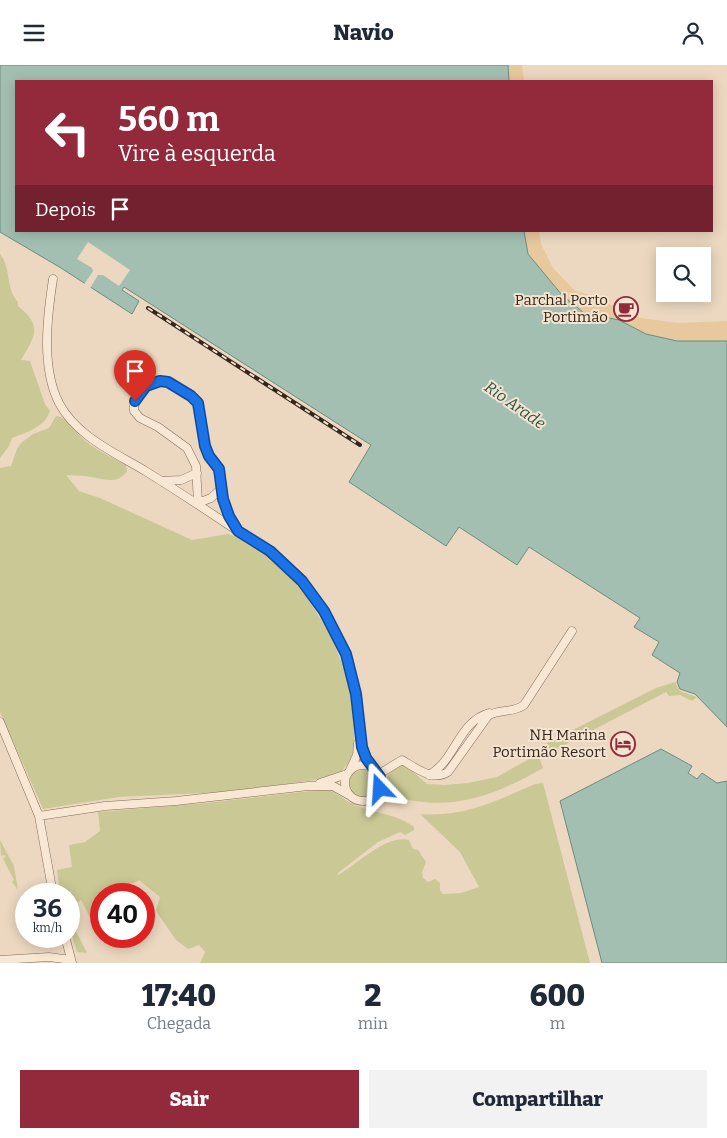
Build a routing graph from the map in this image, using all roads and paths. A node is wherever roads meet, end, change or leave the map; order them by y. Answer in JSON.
{"nodes":[{"id":1,"x":53,"y":279,"type":"dead end"},
{"id":2,"x":197,"y":473,"type":"junction"},
{"id":3,"x":161,"y":481,"type":"junction"},
{"id":4,"x":222,"y":488,"type":"junction"},
{"id":5,"x":198,"y":503,"type":"junction"},
{"id":6,"x":238,"y":531,"type":"junction"},
{"id":7,"x":572,"y":631,"type":"dead end"},
{"id":8,"x":0,"y":722,"type":"edge"},
{"id":9,"x":359,"y":726,"type":"junction"},
{"id":10,"x":395,"y":755,"type":"dead end"},
{"id":11,"x":402,"y":760,"type":"junction"},
{"id":12,"x":376,"y":771,"type":"junction"},
{"id":13,"x":348,"y":773,"type":"junction"},
{"id":14,"x":308,"y":786,"type":"junction"},
{"id":15,"x":349,"y":795,"type":"junction"},
{"id":16,"x":39,"y":816,"type":"junction"},
{"id":17,"x":51,"y":883,"type":"edge"},
{"id":18,"x":68,"y":948,"type":"joint"},
{"id":19,"x":49,"y":957,"type":"junction"},
{"id":20,"x":0,"y":960,"type":"edge"},
{"id":21,"x":72,"y":962,"type":"edge"}],
"edges":[{"from":1,"to":3,"type":"street"},
{"from":2,"to":3,"type":"street"},
{"from":2,"to":4,"type":"street"},
{"from":2,"to":5,"type":"street"},
{"from":3,"to":5,"type":"street"},
{"from":4,"to":5,"type":"street"},
{"from":4,"to":6,"type":"street"},
{"from":5,"to":6,"type":"street"},
{"from":6,"to":9,"type":"street"},
{"from":7,"to":11,"type":"street"},
{"from":8,"to":16,"type":"street"},
{"from":9,"to":12,"type":"street"},
{"from":9,"to":13,"type":"street"},
{"from":10,"to":11,"type":"street"},
{"from":11,"to":12,"type":"street"},
{"from":12,"to":13,"type":"street"},
{"from":12,"to":15,"type":"street"},
{"from":13,"to":14,"type":"street"},
{"from":13,"to":15,"type":"street"},
{"from":14,"to":15,"type":"street"},
{"from":14,"to":16,"type":"street"},
{"from":16,"to":17,"type":"street"},
{"from":18,"to":19,"type":"street"},
{"from":18,"to":21,"type":"street"},
{"from":19,"to":20,"type":"street"},
{"from":19,"to":21,"type":"street"}]}
